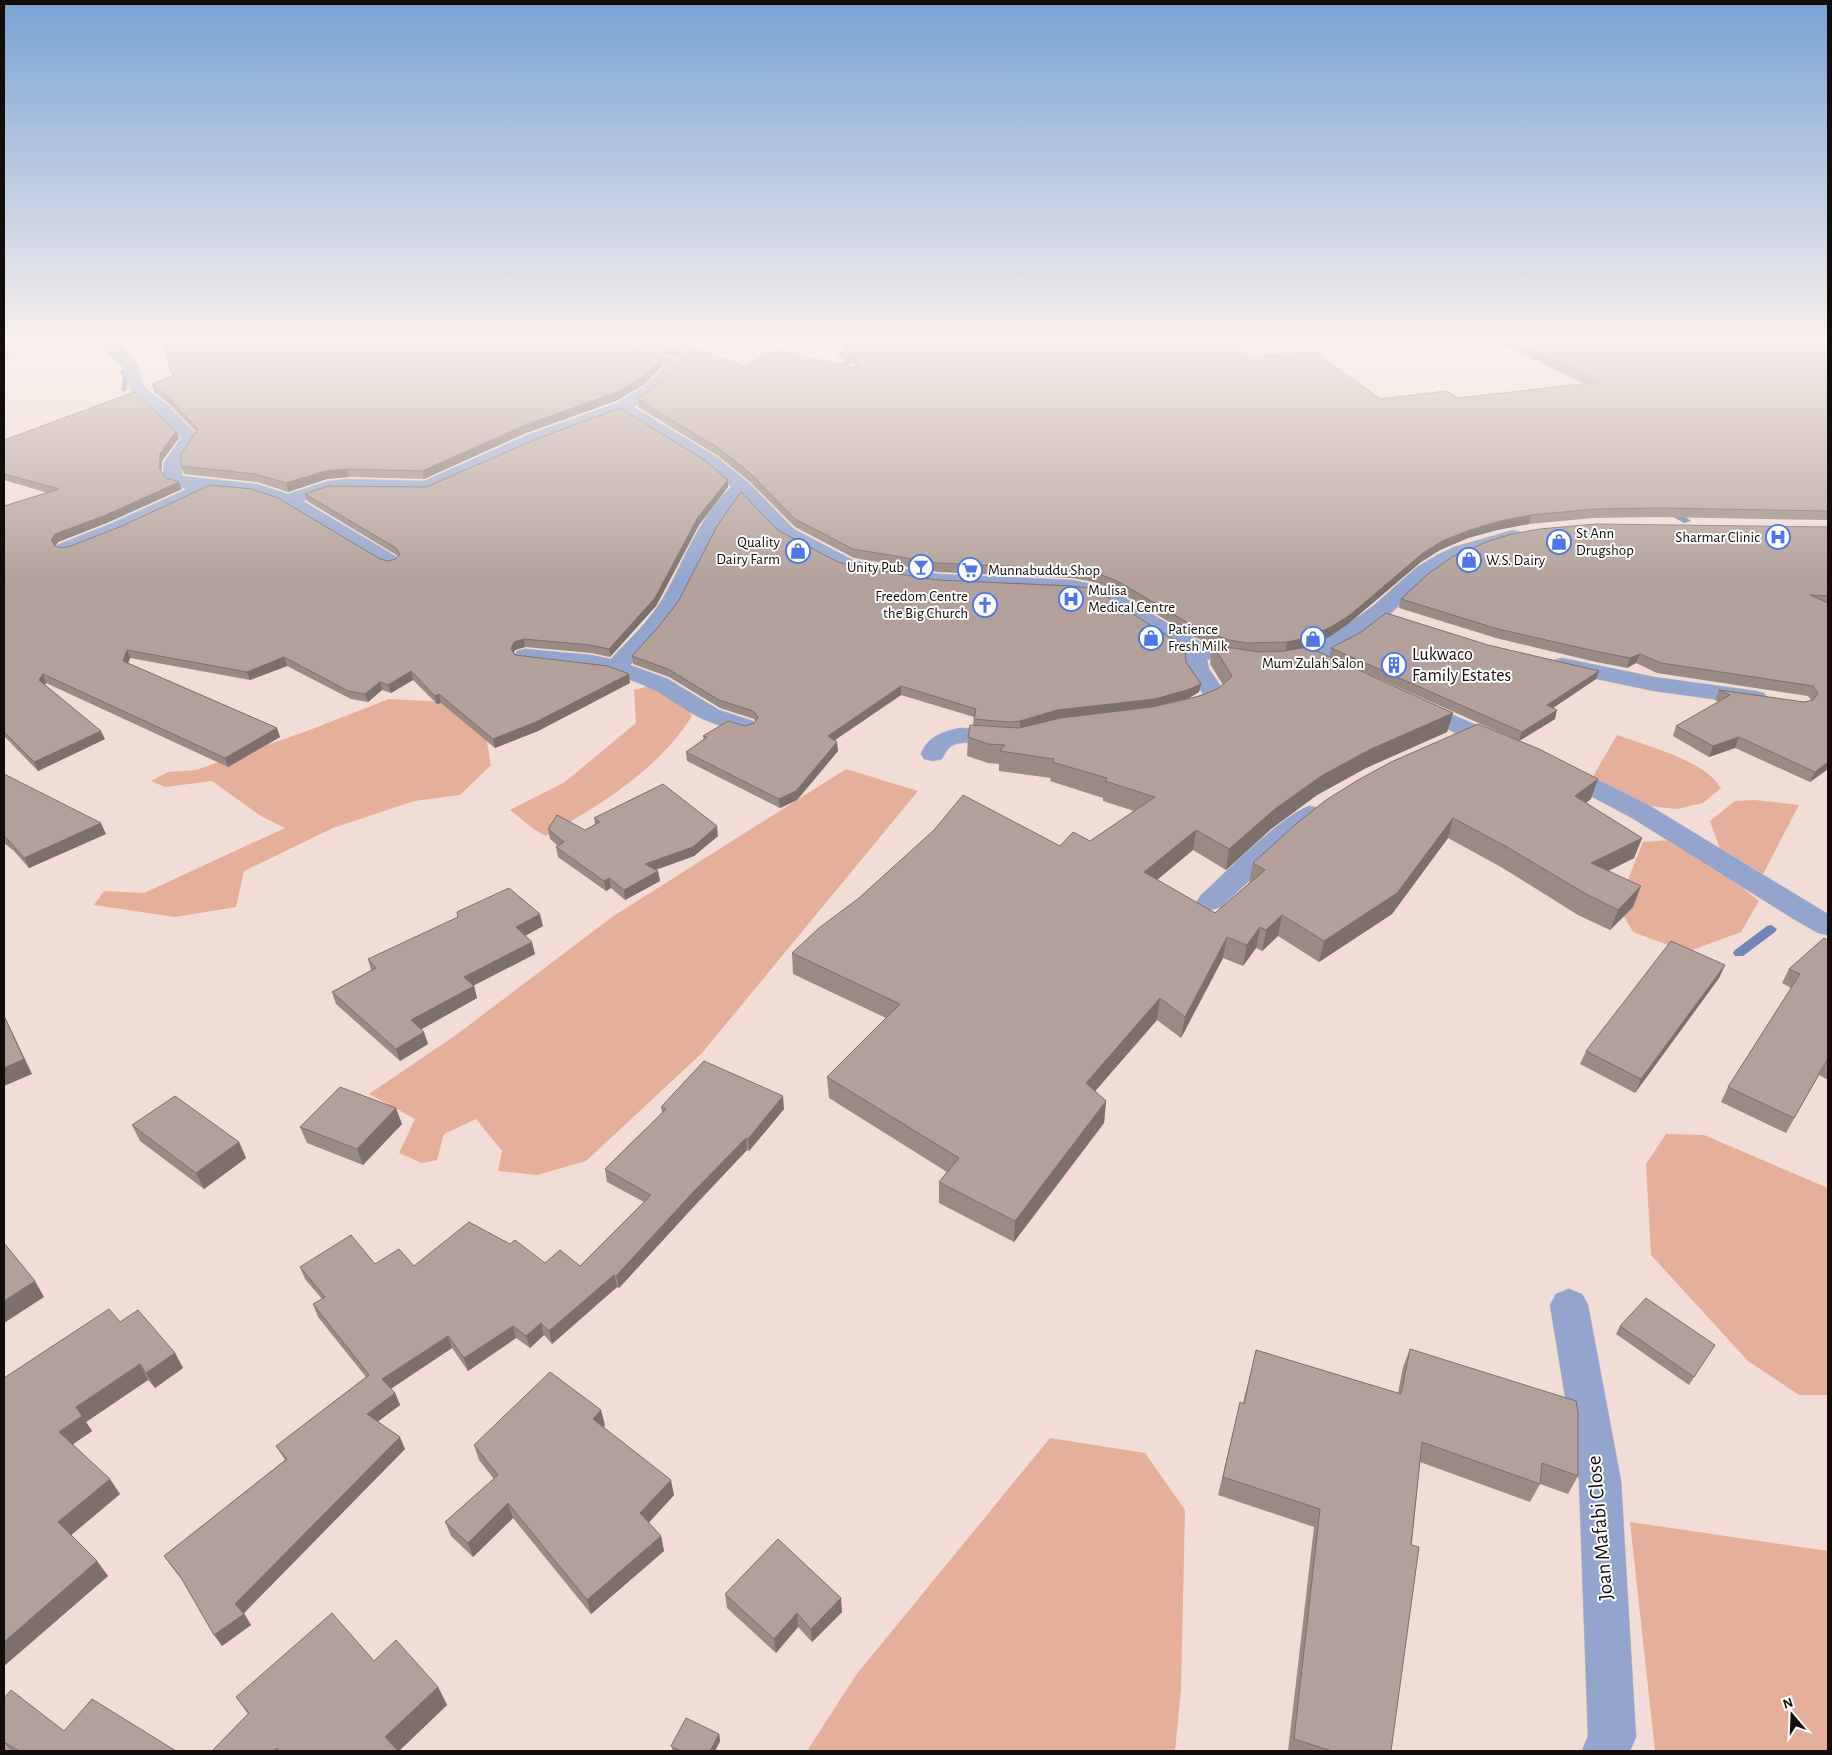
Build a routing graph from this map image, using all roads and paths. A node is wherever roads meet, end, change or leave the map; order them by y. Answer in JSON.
{"nodes":[{"id":1,"x":174,"y":421,"type":"edge"},
{"id":2,"x":584,"y":421,"type":"edge"},
{"id":3,"x":646,"y":421,"type":"edge"},
{"id":4,"x":210,"y":485,"type":"junction"},
{"id":5,"x":742,"y":487,"type":"junction"},
{"id":6,"x":288,"y":500,"type":"junction"},
{"id":7,"x":1533,"y":532,"type":"edge"},
{"id":8,"x":66,"y":548,"type":"edge"},
{"id":9,"x":390,"y":561,"type":"edge"},
{"id":10,"x":1381,"y":611,"type":"junction"},
{"id":11,"x":1405,"y":620,"type":"edge"},
{"id":12,"x":1198,"y":650,"type":"junction"},
{"id":13,"x":525,"y":656,"type":"edge"},
{"id":14,"x":1308,"y":657,"type":"junction"},
{"id":15,"x":1540,"y":660,"type":"edge"},
{"id":16,"x":616,"y":667,"type":"junction"},
{"id":17,"x":1331,"y":668,"type":"edge"},
{"id":18,"x":1395,"y":697,"type":"edge"},
{"id":19,"x":1772,"y":700,"type":"edge"},
{"id":20,"x":1169,"y":712,"type":"edge"},
{"id":21,"x":745,"y":726,"type":"edge"},
{"id":22,"x":1472,"y":732,"type":"junction"},
{"id":23,"x":1027,"y":737,"type":"edge"},
{"id":24,"x":1445,"y":745,"type":"edge"},
{"id":25,"x":933,"y":754,"type":"dead end"},
{"id":26,"x":1333,"y":800,"type":"edge"},
{"id":27,"x":1211,"y":901,"type":"dead end"},
{"id":28,"x":1828,"y":926,"type":"edge"},
{"id":29,"x":1569,"y":1306,"type":"dead end"},
{"id":30,"x":1606,"y":1751,"type":"edge"}],
"edges":[{"from":1,"to":4,"type":"street"},
{"from":2,"to":6,"type":"street"},
{"from":3,"to":5,"type":"street"},
{"from":4,"to":6,"type":"street"},
{"from":4,"to":8,"type":"street"},
{"from":5,"to":12,"type":"street"},
{"from":5,"to":16,"type":"street"},
{"from":6,"to":9,"type":"street"},
{"from":7,"to":10,"type":"street"},
{"from":10,"to":11,"type":"street"},
{"from":10,"to":14,"type":"street"},
{"from":12,"to":14,"type":"street"},
{"from":12,"to":20,"type":"street"},
{"from":13,"to":16,"type":"street"},
{"from":14,"to":17,"type":"street"},
{"from":15,"to":19,"type":"street"},
{"from":16,"to":21,"type":"street"},
{"from":18,"to":22,"type":"street"},
{"from":22,"to":24,"type":"street"},
{"from":22,"to":28,"type":"street"},
{"from":23,"to":25,"type":"street"},
{"from":26,"to":27,"type":"street"},
{"from":29,"to":30,"type":"street","name":"Joan Mafabi Close"}]}
